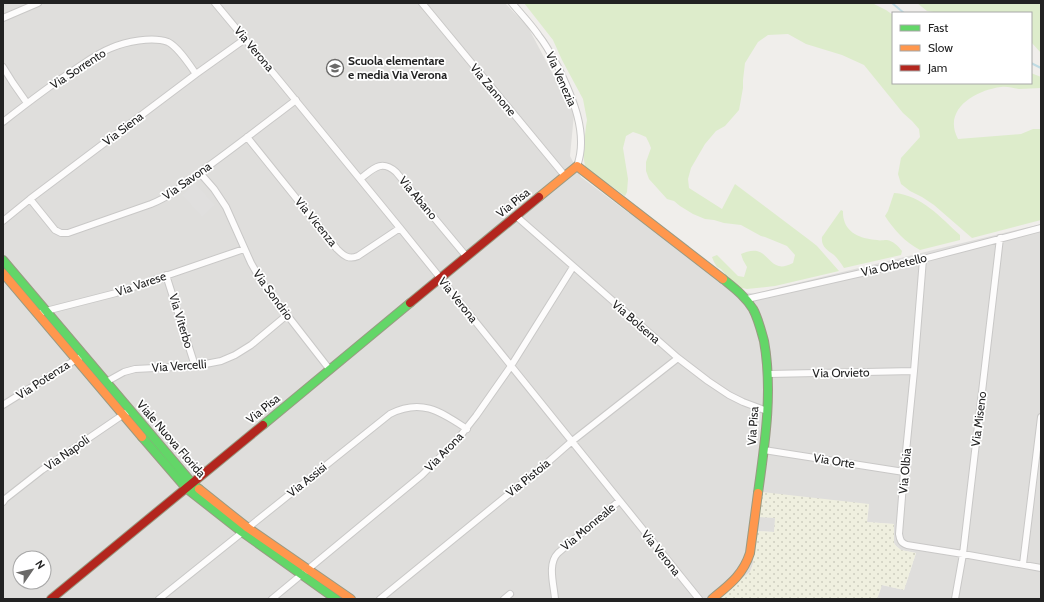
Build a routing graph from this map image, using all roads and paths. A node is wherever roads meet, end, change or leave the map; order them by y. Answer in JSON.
{"nodes":[{"id":1,"x":38,"y":3,"type":"edge"},
{"id":2,"x":215,"y":3,"type":"edge"},
{"id":3,"x":422,"y":3,"type":"edge"},
{"id":4,"x":512,"y":3,"type":"edge"},
{"id":5,"x":3,"y":18,"type":"edge"},
{"id":6,"x":245,"y":38,"type":"junction"},
{"id":7,"x":3,"y":67,"type":"edge"},
{"id":8,"x":196,"y":74,"type":"junction"},
{"id":9,"x":296,"y":100,"type":"junction"},
{"id":10,"x":27,"y":103,"type":"junction"},
{"id":11,"x":3,"y":122,"type":"edge"},
{"id":12,"x":247,"y":137,"type":"junction"},
{"id":13,"x":577,"y":166,"type":"junction"},
{"id":14,"x":200,"y":173,"type":"junction"},
{"id":15,"x":564,"y":176,"type":"junction"},
{"id":16,"x":360,"y":179,"type":"junction"},
{"id":17,"x":30,"y":198,"type":"junction"},
{"id":18,"x":516,"y":216,"type":"junction"},
{"id":19,"x":3,"y":221,"type":"edge"},
{"id":20,"x":400,"y":228,"type":"junction"},
{"id":21,"x":1041,"y":228,"type":"edge"},
{"id":22,"x":1000,"y":238,"type":"junction"},
{"id":23,"x":244,"y":249,"type":"junction"},
{"id":24,"x":466,"y":256,"type":"junction"},
{"id":25,"x":923,"y":259,"type":"junction"},
{"id":26,"x":3,"y":260,"type":"edge"},
{"id":27,"x":573,"y":267,"type":"junction"},
{"id":28,"x":3,"y":273,"type":"edge"},
{"id":29,"x":166,"y":276,"type":"junction"},
{"id":30,"x":440,"y":278,"type":"junction"},
{"id":31,"x":747,"y":299,"type":"junction"},
{"id":32,"x":45,"y":311,"type":"junction"},
{"id":33,"x":37,"y":313,"type":"junction"},
{"id":34,"x":287,"y":315,"type":"junction"},
{"id":35,"x":79,"y":357,"type":"junction"},
{"id":36,"x":678,"y":358,"type":"junction"},
{"id":37,"x":195,"y":366,"type":"junction"},
{"id":38,"x":511,"y":366,"type":"junction"},
{"id":39,"x":330,"y":370,"type":"junction"},
{"id":40,"x":914,"y":371,"type":"junction"},
{"id":41,"x":768,"y":374,"type":"junction"},
{"id":42,"x":106,"y":382,"type":"junction"},
{"id":43,"x":3,"y":405,"type":"edge"},
{"id":44,"x":767,"y":411,"type":"junction"},
{"id":45,"x":127,"y":412,"type":"junction"},
{"id":46,"x":1041,"y":417,"type":"edge"},
{"id":47,"x":466,"y":429,"type":"junction"},
{"id":48,"x":572,"y":442,"type":"junction"},
{"id":49,"x":764,"y":450,"type":"junction"},
{"id":50,"x":904,"y":472,"type":"junction"},
{"id":51,"x":189,"y":485,"type":"junction"},
{"id":52,"x":4,"y":500,"type":"edge"},
{"id":53,"x":619,"y":501,"type":"junction"},
{"id":54,"x":245,"y":530,"type":"junction"},
{"id":55,"x":963,"y":554,"type":"junction"},
{"id":56,"x":1023,"y":564,"type":"junction"},
{"id":57,"x":1041,"y":568,"type":"edge"},
{"id":58,"x":305,"y":572,"type":"junction"},
{"id":59,"x":510,"y":594,"type":"dead end"},
{"id":60,"x":51,"y":599,"type":"edge"},
{"id":61,"x":159,"y":599,"type":"edge"},
{"id":62,"x":272,"y":599,"type":"edge"},
{"id":63,"x":336,"y":599,"type":"edge"},
{"id":64,"x":351,"y":599,"type":"edge"},
{"id":65,"x":380,"y":599,"type":"edge"},
{"id":66,"x":504,"y":599,"type":"edge"},
{"id":67,"x":555,"y":599,"type":"edge"},
{"id":68,"x":699,"y":599,"type":"edge"},
{"id":69,"x":712,"y":599,"type":"edge"},
{"id":70,"x":954,"y":599,"type":"edge"}],
"edges":[{"from":1,"to":5,"type":"street"},
{"from":2,"to":6,"type":"street","name":"Via Verona"},
{"from":3,"to":15,"type":"street","name":"Via Zannone"},
{"from":4,"to":13,"type":"street","name":"Via Venezia"},
{"from":6,"to":8,"type":"street","name":"Via Siena"},
{"from":6,"to":9,"type":"street","name":"Via Verona"},
{"from":7,"to":10,"type":"street"},
{"from":8,"to":10,"type":"street","name":"Via Sorrento"},
{"from":8,"to":17,"type":"street","name":"Via Siena"},
{"from":9,"to":12,"type":"street","name":"Via Savona"},
{"from":9,"to":16,"type":"street","name":"Via Verona"},
{"from":10,"to":11,"type":"street","name":"Via Sorrento"},
{"from":12,"to":14,"type":"street","name":"Via Savona"},
{"from":12,"to":20,"type":"street","name":"Via Vicenza"},
{"from":13,"to":15,"type":"street","name":"Via Pisa"},
{"from":13,"to":31,"type":"street","name":"Via Pisa"},
{"from":14,"to":17,"type":"street","name":"Via Savona"},
{"from":14,"to":23,"type":"street","name":"Via Sondrio"},
{"from":15,"to":18,"type":"street","name":"Via Pisa"},
{"from":16,"to":20,"type":"street","name":"Via Verona"},
{"from":16,"to":24,"type":"street","name":"Via Abano"},
{"from":17,"to":19,"type":"street","name":"Via Siena"},
{"from":18,"to":24,"type":"street","name":"Via Pisa"},
{"from":18,"to":27,"type":"street","name":"Via Bolsena"},
{"from":20,"to":30,"type":"street","name":"Via Verona"},
{"from":21,"to":22,"type":"street","name":"Via Orbetello"},
{"from":22,"to":25,"type":"street","name":"Via Orbetello"},
{"from":22,"to":55,"type":"street","name":"Via Miseno"},
{"from":23,"to":29,"type":"street","name":"Via Varese"},
{"from":23,"to":34,"type":"street","name":"Via Sondrio"},
{"from":24,"to":30,"type":"street","name":"Via Pisa"},
{"from":25,"to":31,"type":"street","name":"Via Orbetello"},
{"from":25,"to":40,"type":"street","name":"Via Olbia"},
{"from":26,"to":32,"type":"street","name":"Viale Nuova Florida"},
{"from":27,"to":36,"type":"street","name":"Via Bolsena"},
{"from":27,"to":38,"type":"street","name":"Via Arona"},
{"from":28,"to":33,"type":"street","name":"Viale Nuova Florida"},
{"from":29,"to":32,"type":"street","name":"Via Varese"},
{"from":29,"to":37,"type":"street","name":"Via Viterbo"},
{"from":30,"to":38,"type":"street","name":"Via Verona"},
{"from":30,"to":39,"type":"street","name":"Via Pisa"},
{"from":31,"to":41,"type":"street","name":"Via Pisa"},
{"from":32,"to":33,"type":"street","name":"Via Varese"},
{"from":32,"to":35,"type":"street","name":"Viale Nuova Florida"},
{"from":33,"to":35,"type":"street","name":"Viale Nuova Florida"},
{"from":34,"to":37,"type":"street","name":"Via Vercelli"},
{"from":34,"to":39,"type":"street","name":"Via Sondrio"},
{"from":35,"to":42,"type":"street","name":"Viale Nuova Florida"},
{"from":35,"to":43,"type":"street","name":"Via Potenza"},
{"from":35,"to":45,"type":"street","name":"Viale Nuova Florida"},
{"from":36,"to":44,"type":"street","name":"Via Bolsena"},
{"from":36,"to":48,"type":"street","name":"Via Pistoia"},
{"from":37,"to":42,"type":"street","name":"Via Vercelli"},
{"from":38,"to":47,"type":"street","name":"Via Arona"},
{"from":38,"to":48,"type":"street","name":"Via Verona"},
{"from":39,"to":51,"type":"street","name":"Via Pisa"},
{"from":40,"to":41,"type":"street","name":"Via Orvieto"},
{"from":40,"to":50,"type":"street","name":"Via Olbia"},
{"from":41,"to":44,"type":"street","name":"Via Pisa"},
{"from":42,"to":45,"type":"street","name":"Viale Nuova Florida"},
{"from":44,"to":49,"type":"street","name":"Via Pisa"},
{"from":45,"to":51,"type":"street","name":"Viale Nuova Florida"},
{"from":45,"to":52,"type":"street","name":"Via Napoli"},
{"from":46,"to":56,"type":"street"},
{"from":47,"to":54,"type":"street","name":"Via Assisi"},
{"from":47,"to":58,"type":"street","name":"Via Arona"},
{"from":48,"to":53,"type":"street","name":"Via Verona"},
{"from":48,"to":65,"type":"street","name":"Via Pistoia"},
{"from":49,"to":50,"type":"street","name":"Via Orte"},
{"from":49,"to":69,"type":"street","name":"Via Pisa"},
{"from":50,"to":55,"type":"street","name":"Via Olbia"},
{"from":51,"to":54,"type":"street","name":"Viale Nuova Florida"},
{"from":51,"to":60,"type":"street","name":"Via Pisa"},
{"from":53,"to":67,"type":"street","name":"Via Monreale"},
{"from":53,"to":68,"type":"street","name":"Via Verona"},
{"from":54,"to":58,"type":"street","name":"Viale Nuova Florida"},
{"from":54,"to":61,"type":"street","name":"Via Assisi"},
{"from":55,"to":56,"type":"street","name":"Via Olbia"},
{"from":55,"to":70,"type":"street","name":"Via Miseno"},
{"from":56,"to":57,"type":"street","name":"Via Olbia"},
{"from":58,"to":62,"type":"street","name":"Via Arona"},
{"from":58,"to":63,"type":"street","name":"Viale Nuova Florida"},
{"from":58,"to":64,"type":"street","name":"Viale Nuova Florida"},
{"from":59,"to":66,"type":"street"}]}
